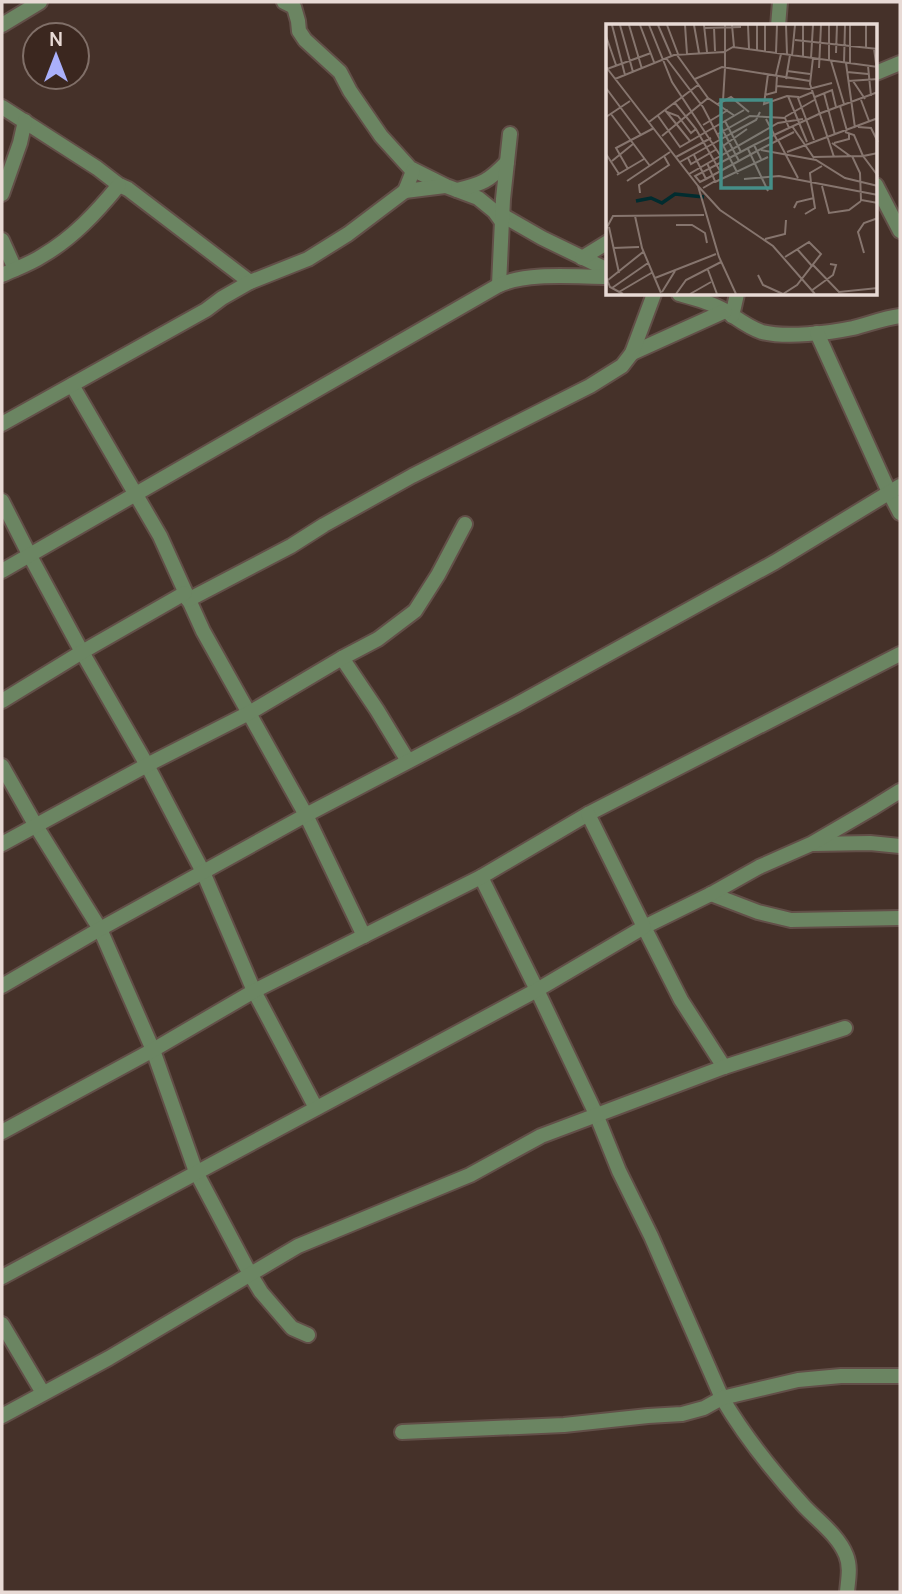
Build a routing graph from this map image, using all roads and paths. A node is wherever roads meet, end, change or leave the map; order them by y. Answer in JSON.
{"nodes":[{"id":1,"x":284,"y":2,"type":"edge"},
{"id":2,"x":780,"y":2,"type":"edge"},
{"id":3,"x":34,"y":3,"type":"edge"},
{"id":4,"x":778,"y":24,"type":"edge"},
{"id":5,"x":2,"y":25,"type":"edge"},
{"id":6,"x":900,"y":63,"type":"edge"},
{"id":7,"x":878,"y":72,"type":"edge"},
{"id":8,"x":2,"y":107,"type":"edge"},
{"id":9,"x":25,"y":121,"type":"junction"},
{"id":10,"x":510,"y":134,"type":"dead end"},
{"id":11,"x":507,"y":162,"type":"junction"},
{"id":12,"x":413,"y":171,"type":"junction"},
{"id":13,"x":119,"y":185,"type":"junction"},
{"id":14,"x":452,"y":188,"type":"junction"},
{"id":15,"x":878,"y":189,"type":"edge"},
{"id":16,"x":405,"y":191,"type":"junction"},
{"id":17,"x":2,"y":194,"type":"edge"},
{"id":18,"x":502,"y":219,"type":"junction"},
{"id":19,"x":900,"y":231,"type":"edge"},
{"id":20,"x":2,"y":240,"type":"edge"},
{"id":21,"x":606,"y":243,"type":"edge"},
{"id":22,"x":582,"y":258,"type":"junction"},
{"id":23,"x":606,"y":269,"type":"edge"},
{"id":24,"x":8,"y":272,"type":"edge"},
{"id":25,"x":606,"y":277,"type":"edge"},
{"id":26,"x":250,"y":282,"type":"junction"},
{"id":27,"x":499,"y":285,"type":"junction"},
{"id":28,"x":653,"y":296,"type":"edge"},
{"id":29,"x":687,"y":296,"type":"edge"},
{"id":30,"x":736,"y":296,"type":"edge"},
{"id":31,"x":729,"y":314,"type":"junction"},
{"id":32,"x":900,"y":316,"type":"edge"},
{"id":33,"x":817,"y":333,"type":"junction"},
{"id":34,"x":632,"y":353,"type":"junction"},
{"id":35,"x":72,"y":385,"type":"junction"},
{"id":36,"x":2,"y":424,"type":"edge"},
{"id":37,"x":895,"y":489,"type":"edge"},
{"id":38,"x":135,"y":495,"type":"junction"},
{"id":39,"x":2,"y":501,"type":"edge"},
{"id":40,"x":900,"y":513,"type":"edge"},
{"id":41,"x":466,"y":524,"type":"dead end"},
{"id":42,"x":30,"y":556,"type":"junction"},
{"id":43,"x":2,"y":571,"type":"edge"},
{"id":44,"x":187,"y":596,"type":"junction"},
{"id":45,"x":82,"y":652,"type":"junction"},
{"id":46,"x":900,"y":654,"type":"edge"},
{"id":47,"x":342,"y":658,"type":"junction"},
{"id":48,"x":2,"y":701,"type":"edge"},
{"id":49,"x":249,"y":713,"type":"junction"},
{"id":50,"x":408,"y":761,"type":"junction"},
{"id":51,"x":147,"y":765,"type":"junction"},
{"id":52,"x":2,"y":766,"type":"edge"},
{"id":53,"x":900,"y":791,"type":"edge"},
{"id":54,"x":588,"y":814,"type":"junction"},
{"id":55,"x":306,"y":815,"type":"junction"},
{"id":56,"x":36,"y":826,"type":"junction"},
{"id":57,"x":2,"y":844,"type":"edge"},
{"id":58,"x":811,"y":844,"type":"junction"},
{"id":59,"x":900,"y":846,"type":"edge"},
{"id":60,"x":202,"y":872,"type":"junction"},
{"id":61,"x":481,"y":877,"type":"junction"},
{"id":62,"x":711,"y":894,"type":"junction"},
{"id":63,"x":900,"y":918,"type":"edge"},
{"id":64,"x":644,"y":927,"type":"junction"},
{"id":65,"x":100,"y":929,"type":"junction"},
{"id":66,"x":364,"y":936,"type":"junction"},
{"id":67,"x":2,"y":986,"type":"edge"},
{"id":68,"x":537,"y":990,"type":"junction"},
{"id":69,"x":254,"y":991,"type":"junction"},
{"id":70,"x":845,"y":1028,"type":"dead end"},
{"id":71,"x":153,"y":1050,"type":"junction"},
{"id":72,"x":724,"y":1067,"type":"junction"},
{"id":73,"x":316,"y":1108,"type":"junction"},
{"id":74,"x":596,"y":1114,"type":"junction"},
{"id":75,"x":2,"y":1132,"type":"edge"},
{"id":76,"x":196,"y":1172,"type":"junction"},
{"id":77,"x":250,"y":1274,"type":"junction"},
{"id":78,"x":2,"y":1277,"type":"edge"},
{"id":79,"x":2,"y":1324,"type":"edge"},
{"id":80,"x":308,"y":1335,"type":"dead end"},
{"id":81,"x":900,"y":1376,"type":"edge"},
{"id":82,"x":43,"y":1393,"type":"junction"},
{"id":83,"x":722,"y":1398,"type":"junction"},
{"id":84,"x":2,"y":1416,"type":"edge"},
{"id":85,"x":401,"y":1432,"type":"dead end"},
{"id":86,"x":847,"y":1592,"type":"edge"}],
"edges":[{"from":1,"to":12,"type":"street"},
{"from":2,"to":4,"type":"street"},
{"from":3,"to":5,"type":"street"},
{"from":6,"to":7,"type":"street"},
{"from":8,"to":9,"type":"street"},
{"from":9,"to":13,"type":"street"},
{"from":9,"to":17,"type":"street"},
{"from":10,"to":11,"type":"street"},
{"from":11,"to":14,"type":"street"},
{"from":11,"to":18,"type":"street"},
{"from":12,"to":14,"type":"street"},
{"from":12,"to":16,"type":"street"},
{"from":13,"to":24,"type":"street"},
{"from":13,"to":26,"type":"street"},
{"from":14,"to":16,"type":"street"},
{"from":14,"to":18,"type":"street"},
{"from":15,"to":19,"type":"street"},
{"from":16,"to":26,"type":"street"},
{"from":18,"to":22,"type":"street"},
{"from":18,"to":27,"type":"street"},
{"from":20,"to":24,"type":"street"},
{"from":21,"to":22,"type":"street"},
{"from":22,"to":23,"type":"street"},
{"from":25,"to":27,"type":"street"},
{"from":26,"to":35,"type":"street"},
{"from":27,"to":38,"type":"street"},
{"from":28,"to":34,"type":"street"},
{"from":29,"to":31,"type":"street"},
{"from":30,"to":31,"type":"street"},
{"from":31,"to":33,"type":"street"},
{"from":31,"to":34,"type":"street"},
{"from":32,"to":33,"type":"street"},
{"from":33,"to":37,"type":"street"},
{"from":34,"to":44,"type":"street"},
{"from":35,"to":36,"type":"street"},
{"from":35,"to":38,"type":"street"},
{"from":37,"to":40,"type":"street"},
{"from":37,"to":50,"type":"street"},
{"from":38,"to":42,"type":"street"},
{"from":38,"to":44,"type":"street"},
{"from":39,"to":42,"type":"street"},
{"from":41,"to":47,"type":"street"},
{"from":42,"to":43,"type":"street"},
{"from":42,"to":45,"type":"street"},
{"from":44,"to":45,"type":"street"},
{"from":44,"to":49,"type":"street"},
{"from":45,"to":48,"type":"street"},
{"from":45,"to":51,"type":"street"},
{"from":46,"to":54,"type":"street"},
{"from":47,"to":49,"type":"street"},
{"from":47,"to":50,"type":"street"},
{"from":49,"to":51,"type":"street"},
{"from":49,"to":55,"type":"street"},
{"from":50,"to":55,"type":"street"},
{"from":51,"to":56,"type":"street"},
{"from":51,"to":60,"type":"street"},
{"from":52,"to":56,"type":"street"},
{"from":53,"to":58,"type":"street"},
{"from":54,"to":61,"type":"street"},
{"from":54,"to":64,"type":"street"},
{"from":55,"to":60,"type":"street"},
{"from":55,"to":66,"type":"street"},
{"from":56,"to":57,"type":"street"},
{"from":56,"to":65,"type":"street"},
{"from":58,"to":59,"type":"street"},
{"from":58,"to":62,"type":"street"},
{"from":60,"to":65,"type":"street"},
{"from":60,"to":69,"type":"street"},
{"from":61,"to":66,"type":"street"},
{"from":61,"to":68,"type":"street"},
{"from":62,"to":63,"type":"street"},
{"from":62,"to":64,"type":"street"},
{"from":64,"to":68,"type":"street"},
{"from":64,"to":72,"type":"street"},
{"from":65,"to":67,"type":"street"},
{"from":65,"to":71,"type":"street"},
{"from":66,"to":69,"type":"street"},
{"from":68,"to":73,"type":"street"},
{"from":68,"to":74,"type":"street"},
{"from":69,"to":71,"type":"street"},
{"from":69,"to":73,"type":"street"},
{"from":70,"to":72,"type":"street"},
{"from":71,"to":75,"type":"street"},
{"from":71,"to":76,"type":"street"},
{"from":72,"to":74,"type":"street"},
{"from":73,"to":76,"type":"street"},
{"from":74,"to":77,"type":"street"},
{"from":74,"to":83,"type":"street"},
{"from":76,"to":77,"type":"street"},
{"from":76,"to":78,"type":"street"},
{"from":77,"to":80,"type":"street"},
{"from":77,"to":82,"type":"street"},
{"from":79,"to":82,"type":"street"},
{"from":81,"to":83,"type":"street"},
{"from":82,"to":84,"type":"street"},
{"from":83,"to":85,"type":"street"},
{"from":83,"to":86,"type":"street"}]}
